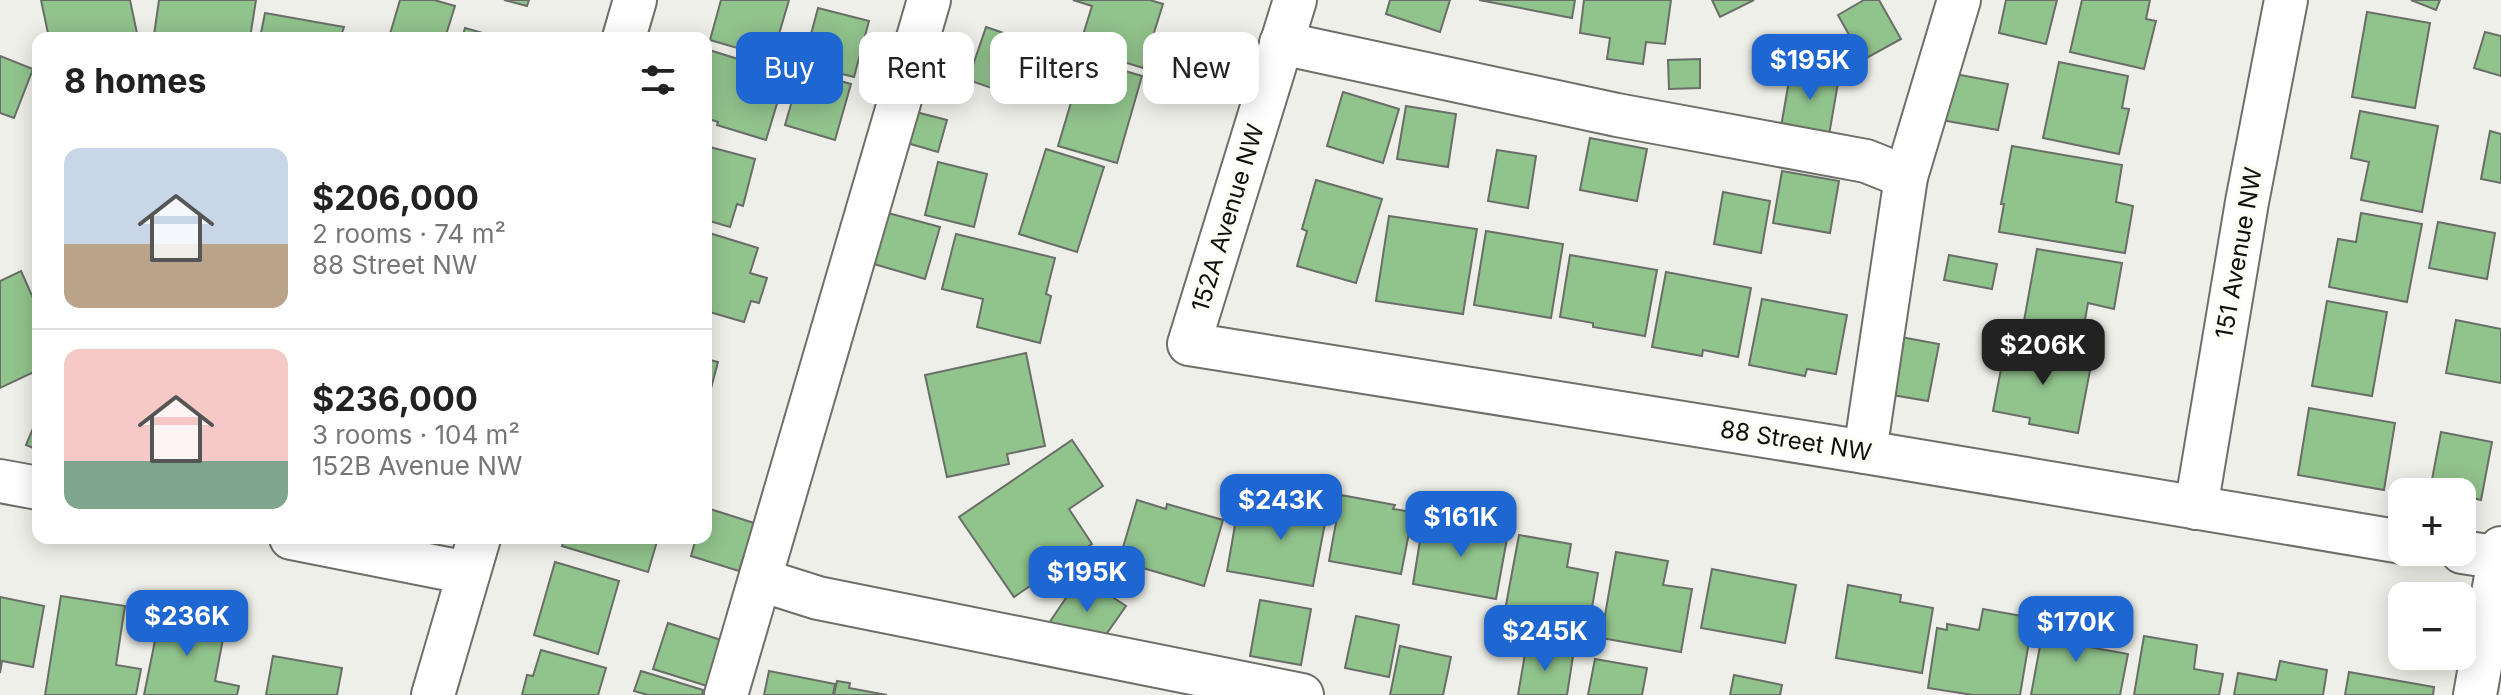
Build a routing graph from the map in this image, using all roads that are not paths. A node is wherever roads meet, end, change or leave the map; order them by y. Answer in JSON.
{"nodes":[{"id":1,"x":635,"y":0,"type":"edge"},
{"id":2,"x":929,"y":0,"type":"edge"},
{"id":3,"x":1295,"y":0,"type":"edge"},
{"id":4,"x":1959,"y":0,"type":"edge"},
{"id":5,"x":2286,"y":0,"type":"edge"},
{"id":6,"x":626,"y":32,"type":"edge"},
{"id":7,"x":1281,"y":43,"type":"junction"},
{"id":8,"x":1906,"y":177,"type":"junction"},
{"id":9,"x":1189,"y":344,"type":"joint"},
{"id":10,"x":1865,"y":452,"type":"junction"},
{"id":11,"x":0,"y":481,"type":"edge"},
{"id":12,"x":32,"y":487,"type":"edge"},
{"id":13,"x":2196,"y":508,"type":"junction"},
{"id":14,"x":2388,"y":540,"type":"edge"},
{"id":15,"x":356,"y":544,"type":"edge"},
{"id":16,"x":2491,"y":554,"type":"edge"},
{"id":17,"x":474,"y":555,"type":"edge"},
{"id":18,"x":761,"y":580,"type":"junction"},
{"id":19,"x":433,"y":695,"type":"edge"},
{"id":20,"x":726,"y":695,"type":"edge"},
{"id":21,"x":1302,"y":695,"type":"edge"},
{"id":22,"x":2475,"y":695,"type":"edge"}],
"edges":[{"from":1,"to":6,"type":"street"},
{"from":2,"to":18,"type":"street"},
{"from":3,"to":7,"type":"street","name":"152A Avenue NW"},
{"from":4,"to":8,"type":"street"},
{"from":5,"to":13,"type":"street","name":"151 Avenue NW"},
{"from":7,"to":8,"type":"street"},
{"from":7,"to":9,"type":"street","name":"152A Avenue NW"},
{"from":8,"to":10,"type":"street"},
{"from":9,"to":10,"type":"street","name":"88 Street NW"},
{"from":10,"to":13,"type":"street","name":"88 Street NW"},
{"from":11,"to":12,"type":"street"},
{"from":13,"to":14,"type":"street","name":"88 Street NW"},
{"from":15,"to":17,"type":"street"},
{"from":16,"to":22,"type":"street"},
{"from":17,"to":19,"type":"street"},
{"from":18,"to":20,"type":"street"},
{"from":18,"to":21,"type":"street"}]}
